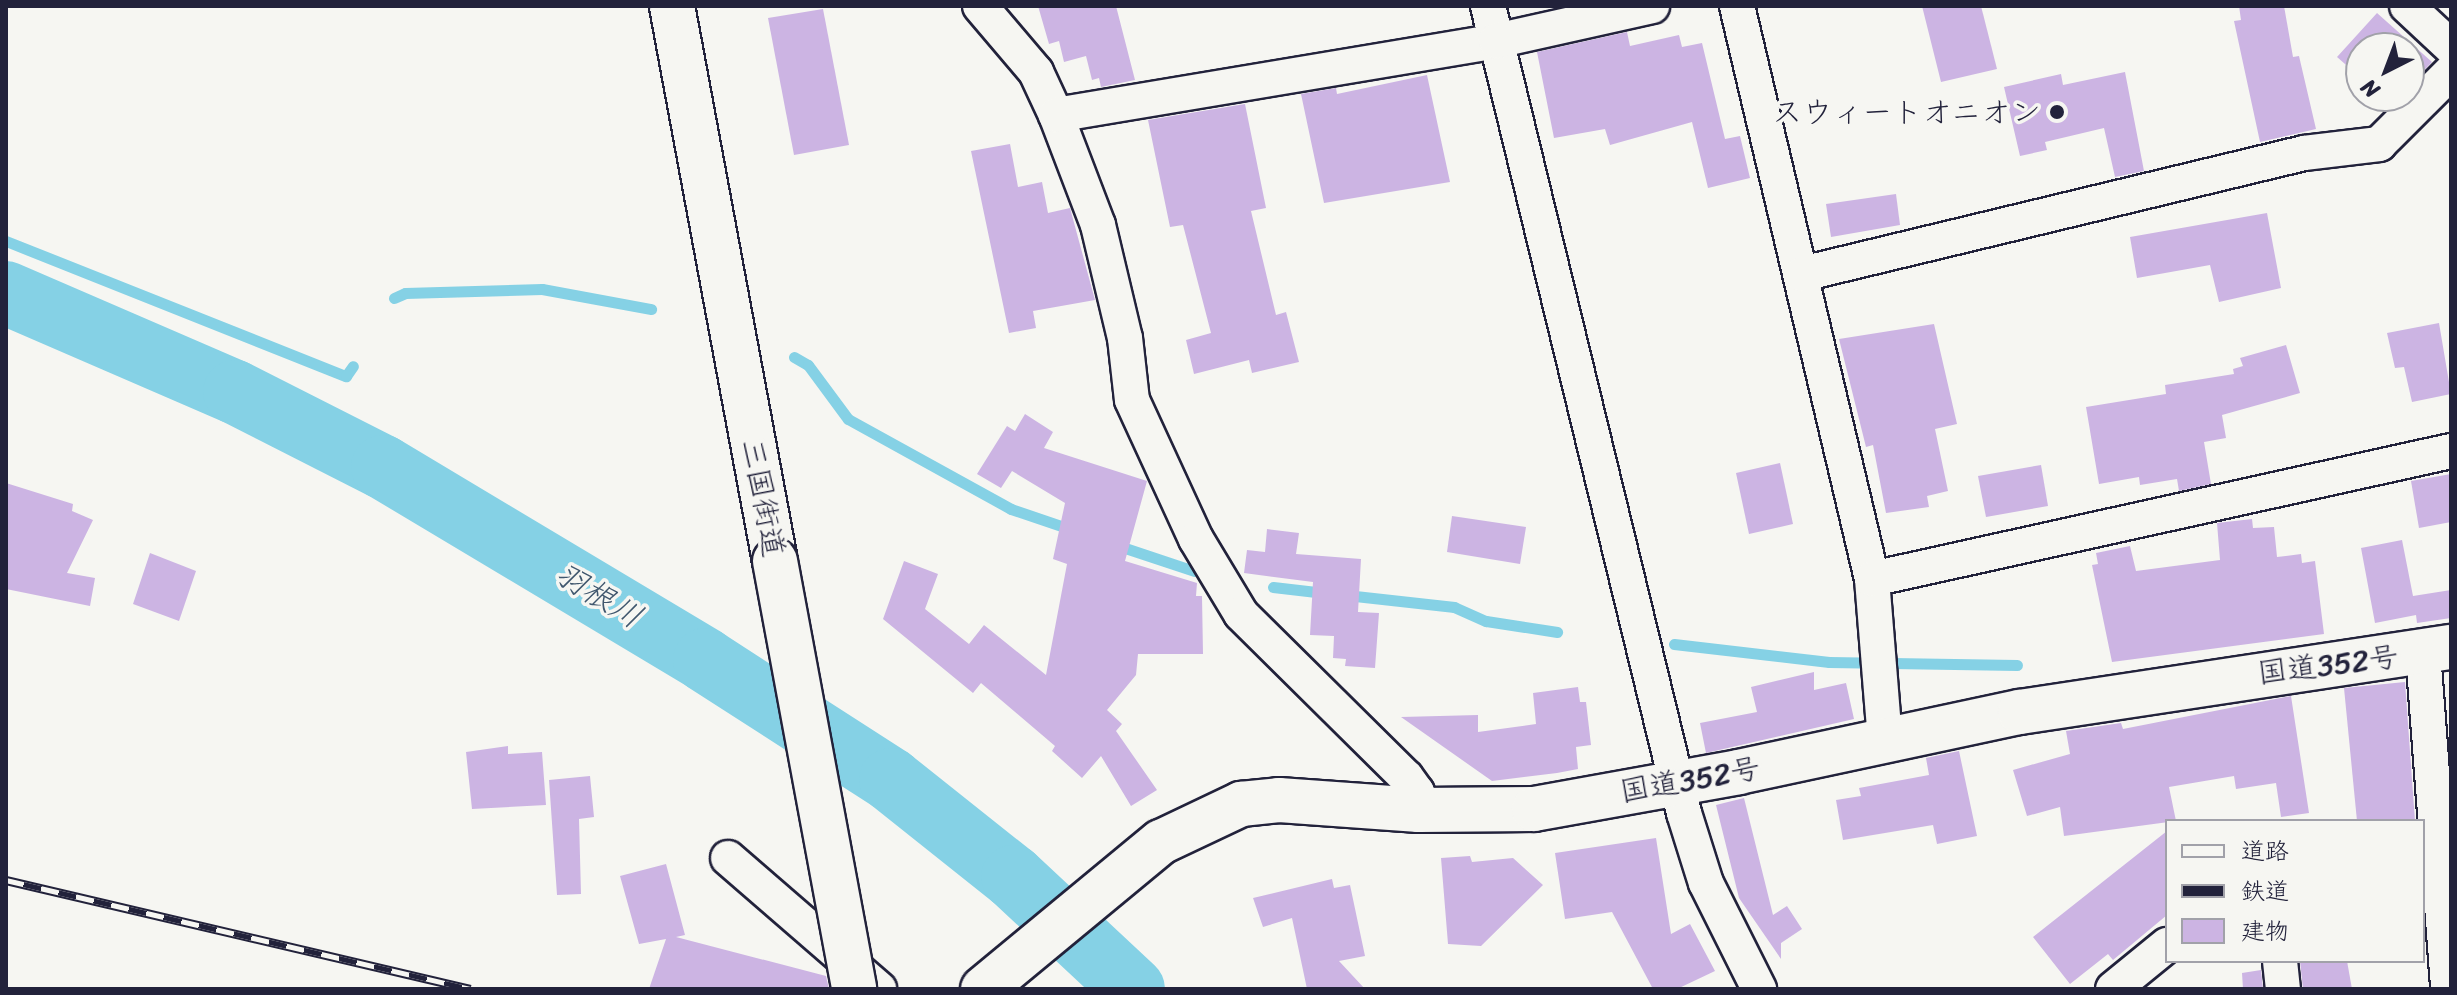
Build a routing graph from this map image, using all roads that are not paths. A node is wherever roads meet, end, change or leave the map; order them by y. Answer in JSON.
{"nodes":[{"id":1,"x":672,"y":6,"type":"edge"},
{"id":2,"x":980,"y":6,"type":"edge"},
{"id":3,"x":1488,"y":6,"type":"edge"},
{"id":4,"x":1652,"y":6,"type":"edge"},
{"id":5,"x":1737,"y":6,"type":"edge"},
{"id":6,"x":2407,"y":6,"type":"edge"},
{"id":7,"x":1496,"y":41,"type":"junction"},
{"id":8,"x":2451,"y":47,"type":"edge"},
{"id":9,"x":2451,"y":72,"type":"edge"},
{"id":10,"x":1056,"y":115,"type":"junction"},
{"id":11,"x":1802,"y":274,"type":"junction"},
{"id":12,"x":2451,"y":451,"type":"edge"},
{"id":13,"x":1872,"y":579,"type":"junction"},
{"id":14,"x":2437,"y":650,"type":"edge"},
{"id":15,"x":1885,"y":741,"type":"junction"},
{"id":16,"x":1680,"y":782,"type":"junction"},
{"id":17,"x":1419,"y":810,"type":"junction"},
{"id":18,"x":728,"y":858,"type":"dead end"},
{"id":19,"x":2432,"y":886,"type":"edge"},
{"id":20,"x":2165,"y":947,"type":"edge"},
{"id":21,"x":2280,"y":963,"type":"edge"},
{"id":22,"x":2448,"y":972,"type":"edge"},
{"id":23,"x":854,"y":989,"type":"edge"},
{"id":24,"x":879,"y":989,"type":"edge"},
{"id":25,"x":983,"y":989,"type":"edge"},
{"id":26,"x":1759,"y":989,"type":"edge"},
{"id":27,"x":2113,"y":989,"type":"edge"},
{"id":28,"x":2283,"y":989,"type":"edge"}],
"edges":[{"from":1,"to":23,"type":"highway","name":"三国街道","bridge":true},
{"from":2,"to":10,"type":"street"},
{"from":3,"to":7,"type":"street"},
{"from":4,"to":7,"type":"street"},
{"from":5,"to":11,"type":"street"},
{"from":6,"to":8,"type":"street"},
{"from":7,"to":10,"type":"street"},
{"from":7,"to":16,"type":"street"},
{"from":9,"to":11,"type":"street"},
{"from":10,"to":17,"type":"street"},
{"from":11,"to":13,"type":"street"},
{"from":12,"to":13,"type":"street"},
{"from":13,"to":15,"type":"street"},
{"from":14,"to":15,"type":"highway","name":"国道352号"},
{"from":14,"to":19,"type":"street"},
{"from":15,"to":16,"type":"highway","name":"国道352号"},
{"from":16,"to":17,"type":"highway","name":"国道352号"},
{"from":16,"to":26,"type":"street"},
{"from":17,"to":25,"type":"highway","name":"国道352号"},
{"from":18,"to":24,"type":"street"},
{"from":19,"to":22,"type":"street"},
{"from":20,"to":27,"type":"street"},
{"from":21,"to":28,"type":"street"}]}
